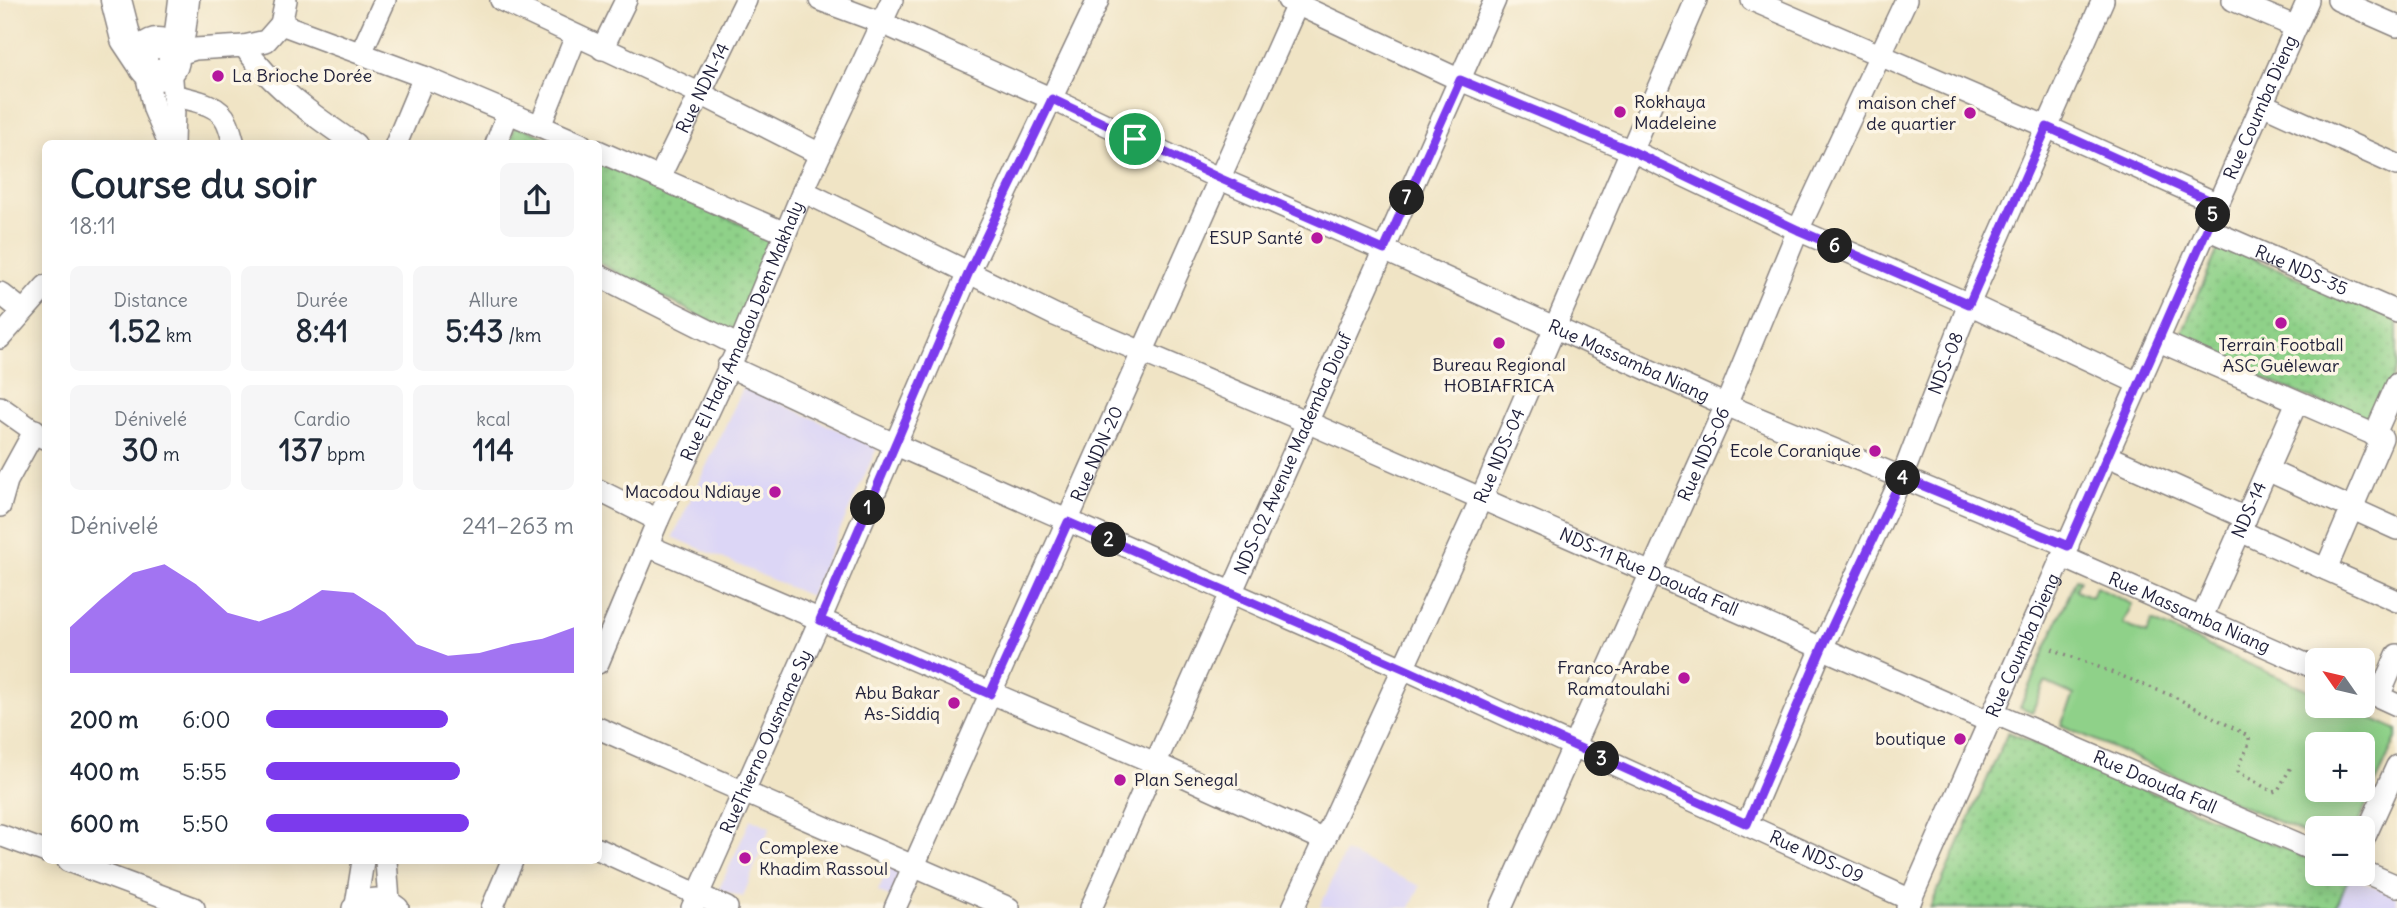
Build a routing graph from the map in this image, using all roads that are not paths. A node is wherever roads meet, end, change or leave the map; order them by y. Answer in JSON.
{"nodes":[{"id":1,"x":182,"y":0,"type":"edge"},
{"id":2,"x":286,"y":0,"type":"edge"},
{"id":3,"x":385,"y":0,"type":"edge"},
{"id":4,"x":501,"y":0,"type":"edge"},
{"id":5,"x":626,"y":0,"type":"edge"},
{"id":6,"x":746,"y":0,"type":"edge"},
{"id":7,"x":820,"y":0,"type":"edge"},
{"id":8,"x":892,"y":0,"type":"edge"},
{"id":9,"x":1098,"y":0,"type":"edge"},
{"id":10,"x":1496,"y":0,"type":"edge"},
{"id":11,"x":1696,"y":0,"type":"edge"},
{"id":12,"x":1752,"y":0,"type":"edge"},
{"id":13,"x":1906,"y":0,"type":"edge"},
{"id":14,"x":2103,"y":0,"type":"edge"},
{"id":15,"x":2233,"y":0,"type":"edge"},
{"id":16,"x":2308,"y":0,"type":"edge"},
{"id":17,"x":2338,"y":0,"type":"edge"},
{"id":18,"x":1295,"y":1,"type":"edge"},
{"id":19,"x":118,"y":7,"type":"edge"},
{"id":20,"x":882,"y":23,"type":"junction"},
{"id":21,"x":281,"y":24,"type":"junction"},
{"id":22,"x":2397,"y":26,"type":"edge"},
{"id":23,"x":2296,"y":27,"type":"junction"},
{"id":24,"x":576,"y":36,"type":"junction"},
{"id":25,"x":244,"y":46,"type":"junction"},
{"id":26,"x":602,"y":49,"type":"junction"},
{"id":27,"x":361,"y":53,"type":"junction"},
{"id":28,"x":1881,"y":57,"type":"junction"},
{"id":29,"x":161,"y":62,"type":"junction"},
{"id":30,"x":424,"y":77,"type":"junction"},
{"id":31,"x":1460,"y":80,"type":"junction"},
{"id":32,"x":699,"y":93,"type":"junction"},
{"id":33,"x":1052,"y":99,"type":"junction"},
{"id":34,"x":2262,"y":104,"type":"junction"},
{"id":35,"x":508,"y":113,"type":"junction"},
{"id":36,"x":540,"y":125,"type":"junction"},
{"id":37,"x":2047,"y":127,"type":"junction"},
{"id":38,"x":169,"y":140,"type":"edge"},
{"id":39,"x":171,"y":140,"type":"edge"},
{"id":40,"x":233,"y":140,"type":"edge"},
{"id":41,"x":350,"y":140,"type":"edge"},
{"id":42,"x":398,"y":140,"type":"edge"},
{"id":43,"x":498,"y":140,"type":"edge"},
{"id":44,"x":572,"y":140,"type":"edge"},
{"id":45,"x":1632,"y":151,"type":"junction"},
{"id":46,"x":602,"y":153,"type":"edge"},
{"id":47,"x":820,"y":154,"type":"junction"},
{"id":48,"x":2397,"y":165,"type":"edge"},
{"id":49,"x":659,"y":178,"type":"junction"},
{"id":50,"x":1219,"y":178,"type":"junction"},
{"id":51,"x":803,"y":191,"type":"junction"},
{"id":52,"x":2218,"y":204,"type":"junction"},
{"id":53,"x":2207,"y":229,"type":"junction"},
{"id":54,"x":1798,"y":230,"type":"junction"},
{"id":55,"x":785,"y":233,"type":"junction"},
{"id":56,"x":1384,"y":250,"type":"junction"},
{"id":57,"x":969,"y":272,"type":"junction"},
{"id":58,"x":602,"y":277,"type":"edge"},
{"id":59,"x":42,"y":290,"type":"edge"},
{"id":60,"x":0,"y":293,"type":"edge"},
{"id":61,"x":1969,"y":304,"type":"junction"},
{"id":62,"x":23,"y":311,"type":"junction"},
{"id":63,"x":2397,"y":312,"type":"edge"},
{"id":64,"x":1554,"y":328,"type":"junction"},
{"id":65,"x":0,"y":338,"type":"edge"},
{"id":66,"x":2158,"y":341,"type":"junction"},
{"id":67,"x":738,"y":346,"type":"junction"},
{"id":68,"x":1143,"y":351,"type":"junction"},
{"id":69,"x":728,"y":366,"type":"junction"},
{"id":70,"x":2140,"y":384,"type":"junction"},
{"id":71,"x":2397,"y":384,"type":"edge"},
{"id":72,"x":2297,"y":402,"type":"junction"},
{"id":73,"x":1726,"y":405,"type":"junction"},
{"id":74,"x":0,"y":407,"type":"edge"},
{"id":75,"x":1307,"y":422,"type":"junction"},
{"id":76,"x":2384,"y":427,"type":"edge"},
{"id":77,"x":40,"y":434,"type":"edge"},
{"id":78,"x":894,"y":444,"type":"junction"},
{"id":79,"x":2108,"y":456,"type":"junction"},
{"id":80,"x":2267,"y":470,"type":"junction"},
{"id":81,"x":1902,"y":477,"type":"junction"},
{"id":82,"x":602,"y":492,"type":"edge"},
{"id":83,"x":1481,"y":499,"type":"junction"},
{"id":84,"x":0,"y":506,"type":"edge"},
{"id":85,"x":2353,"y":509,"type":"junction"},
{"id":86,"x":658,"y":520,"type":"junction"},
{"id":87,"x":1068,"y":522,"type":"junction"},
{"id":88,"x":2243,"y":525,"type":"junction"},
{"id":89,"x":2397,"y":529,"type":"edge"},
{"id":90,"x":648,"y":545,"type":"junction"},
{"id":91,"x":2066,"y":552,"type":"junction"},
{"id":92,"x":2326,"y":569,"type":"junction"},
{"id":93,"x":1651,"y":573,"type":"junction"},
{"id":94,"x":1232,"y":592,"type":"junction"},
{"id":95,"x":2397,"y":601,"type":"edge"},
{"id":96,"x":2202,"y":617,"type":"junction"},
{"id":97,"x":820,"y":620,"type":"junction"},
{"id":98,"x":1822,"y":648,"type":"junction"},
{"id":99,"x":602,"y":654,"type":"edge"},
{"id":100,"x":2397,"y":655,"type":"edge"},
{"id":101,"x":2305,"y":664,"type":"edge"},
{"id":102,"x":1405,"y":669,"type":"junction"},
{"id":103,"x":990,"y":694,"type":"junction"},
{"id":104,"x":2379,"y":697,"type":"edge"},
{"id":105,"x":1992,"y":718,"type":"junction"},
{"id":106,"x":602,"y":730,"type":"edge"},
{"id":107,"x":1572,"y":746,"type":"junction"},
{"id":108,"x":1155,"y":763,"type":"junction"},
{"id":109,"x":2397,"y":766,"type":"edge"},
{"id":110,"x":743,"y":793,"type":"junction"},
{"id":111,"x":2374,"y":816,"type":"edge"},
{"id":112,"x":1747,"y":824,"type":"junction"},
{"id":113,"x":0,"y":835,"type":"edge"},
{"id":114,"x":1324,"y":840,"type":"junction"},
{"id":115,"x":2305,"y":847,"type":"edge"},
{"id":116,"x":42,"y":851,"type":"edge"},
{"id":117,"x":602,"y":851,"type":"edge"},
{"id":118,"x":76,"y":864,"type":"edge"},
{"id":119,"x":362,"y":864,"type":"edge"},
{"id":120,"x":386,"y":864,"type":"edge"},
{"id":121,"x":511,"y":864,"type":"edge"},
{"id":122,"x":915,"y":865,"type":"junction"},
{"id":123,"x":2375,"y":877,"type":"edge"},
{"id":124,"x":2397,"y":886,"type":"edge"},
{"id":125,"x":695,"y":902,"type":"edge"},
{"id":126,"x":1909,"y":904,"type":"edge"},
{"id":127,"x":393,"y":905,"type":"edge"},
{"id":128,"x":355,"y":907,"type":"edge"},
{"id":129,"x":194,"y":908,"type":"edge"},
{"id":130,"x":492,"y":908,"type":"edge"},
{"id":131,"x":727,"y":908,"type":"edge"},
{"id":132,"x":895,"y":908,"type":"edge"},
{"id":133,"x":1009,"y":908,"type":"edge"},
{"id":134,"x":1091,"y":908,"type":"edge"},
{"id":135,"x":1293,"y":908,"type":"edge"},
{"id":136,"x":1501,"y":908,"type":"edge"}],
"edges":[{"from":1,"to":29,"type":"highway"},
{"from":2,"to":21,"type":"street"},
{"from":3,"to":27,"type":"street"},
{"from":4,"to":24,"type":"street"},
{"from":5,"to":26,"type":"street"},
{"from":6,"to":32,"type":"street","name":"Rue NDN-14"},
{"from":7,"to":20,"type":"street","name":"Rue Massamba Niang"},
{"from":8,"to":20,"type":"street","name":"Rue El Hadj Amadou Dem Makhaly"},
{"from":9,"to":33,"type":"street","name":"RueThierno Ousmane Sy"},
{"from":10,"to":31,"type":"street","name":"NDS-02 Avenue Mademba Diouf"},
{"from":11,"to":45,"type":"street","name":"Rue NDS-04"},
{"from":12,"to":28,"type":"street"},
{"from":13,"to":28,"type":"street","name":"Rue NDS-06"},
{"from":14,"to":37,"type":"street","name":"NDS-08"},
{"from":15,"to":23,"type":"street"},
{"from":16,"to":23,"type":"street","name":"Rue Coumba Dieng"},
{"from":17,"to":22,"type":"street"},
{"from":18,"to":31,"type":"street"},
{"from":18,"to":50,"type":"street","name":"Rue NDN-20"},
{"from":19,"to":29,"type":"highway"},
{"from":20,"to":33,"type":"street","name":"Rue Massamba Niang"},
{"from":20,"to":47,"type":"street","name":"Rue El Hadj Amadou Dem Makhaly"},
{"from":21,"to":25,"type":"street"},
{"from":21,"to":27,"type":"street"},
{"from":23,"to":34,"type":"street","name":"Rue Coumba Dieng"},
{"from":24,"to":26,"type":"street"},
{"from":24,"to":36,"type":"street"},
{"from":25,"to":29,"type":"street"},
{"from":25,"to":41,"type":"street"},
{"from":26,"to":32,"type":"street"},
{"from":27,"to":30,"type":"street"},
{"from":28,"to":37,"type":"street"},
{"from":28,"to":54,"type":"street","name":"Rue NDS-06"},
{"from":29,"to":38,"type":"street"},
{"from":29,"to":39,"type":"street"},
{"from":29,"to":40,"type":"street"},
{"from":30,"to":35,"type":"street"},
{"from":30,"to":42,"type":"street"},
{"from":31,"to":45,"type":"street"},
{"from":31,"to":56,"type":"street","name":"NDS-02 Avenue Mademba Diouf"},
{"from":32,"to":47,"type":"street"},
{"from":32,"to":49,"type":"street","name":"Rue NDN-14"},
{"from":33,"to":50,"type":"street","name":"Rue Massamba Niang"},
{"from":33,"to":57,"type":"street","name":"RueThierno Ousmane Sy"},
{"from":34,"to":48,"type":"street"},
{"from":34,"to":52,"type":"street","name":"Rue Coumba Dieng"},
{"from":35,"to":36,"type":"street"},
{"from":35,"to":43,"type":"street"},
{"from":36,"to":44,"type":"street"},
{"from":37,"to":52,"type":"street"},
{"from":37,"to":61,"type":"street","name":"NDS-08"},
{"from":45,"to":54,"type":"street"},
{"from":45,"to":64,"type":"street","name":"Rue NDS-04"},
{"from":46,"to":49,"type":"street"},
{"from":47,"to":51,"type":"street","name":"Rue El Hadj Amadou Dem Makhaly"},
{"from":49,"to":55,"type":"street"},
{"from":50,"to":56,"type":"street","name":"Rue Massamba Niang"},
{"from":50,"to":68,"type":"street","name":"Rue NDN-20"},
{"from":51,"to":55,"type":"street","name":"Rue El Hadj Amadou Dem Makhaly"},
{"from":51,"to":57,"type":"street","name":"NDS-11 Rue Daouda Fall"},
{"from":52,"to":53,"type":"street","name":"Rue Coumba Dieng"},
{"from":53,"to":63,"type":"street","name":"Rue NDS-35"},
{"from":53,"to":66,"type":"street","name":"Rue Coumba Dieng"},
{"from":54,"to":61,"type":"street"},
{"from":54,"to":73,"type":"street","name":"Rue NDS-06"},
{"from":55,"to":67,"type":"street","name":"Rue El Hadj Amadou Dem Makhaly"},
{"from":56,"to":64,"type":"street","name":"Rue Massamba Niang"},
{"from":56,"to":75,"type":"street","name":"NDS-02 Avenue Mademba Diouf"},
{"from":57,"to":68,"type":"street","name":"NDS-11 Rue Daouda Fall"},
{"from":57,"to":78,"type":"street","name":"RueThierno Ousmane Sy"},
{"from":58,"to":67,"type":"street"},
{"from":59,"to":62,"type":"street"},
{"from":60,"to":62,"type":"street"},
{"from":61,"to":70,"type":"street"},
{"from":61,"to":81,"type":"street","name":"NDS-08"},
{"from":62,"to":65,"type":"street"},
{"from":64,"to":73,"type":"street","name":"Rue Massamba Niang"},
{"from":64,"to":83,"type":"street","name":"Rue NDS-04"},
{"from":66,"to":70,"type":"street","name":"Rue Coumba Dieng"},
{"from":66,"to":72,"type":"street"},
{"from":67,"to":69,"type":"street","name":"Rue El Hadj Amadou Dem Makhaly"},
{"from":68,"to":75,"type":"street","name":"NDS-11 Rue Daouda Fall"},
{"from":68,"to":87,"type":"street","name":"Rue NDN-20"},
{"from":69,"to":78,"type":"street","name":"Rue NDS-09"},
{"from":69,"to":86,"type":"street","name":"Rue El Hadj Amadou Dem Makhaly"},
{"from":70,"to":79,"type":"street","name":"Rue Coumba Dieng"},
{"from":71,"to":76,"type":"street"},
{"from":72,"to":76,"type":"street"},
{"from":72,"to":80,"type":"street","name":"NDS-14"},
{"from":73,"to":81,"type":"street","name":"Rue Massamba Niang"},
{"from":73,"to":93,"type":"street","name":"Rue NDS-06"},
{"from":74,"to":77,"type":"street"},
{"from":75,"to":83,"type":"street","name":"NDS-11 Rue Daouda Fall"},
{"from":75,"to":94,"type":"street","name":"NDS-02 Avenue Mademba Diouf"},
{"from":76,"to":85,"type":"street"},
{"from":77,"to":84,"type":"street"},
{"from":78,"to":87,"type":"street","name":"Rue NDS-09"},
{"from":78,"to":97,"type":"street","name":"RueThierno Ousmane Sy"},
{"from":79,"to":88,"type":"street"},
{"from":79,"to":91,"type":"street","name":"Rue Coumba Dieng"},
{"from":80,"to":85,"type":"street"},
{"from":80,"to":88,"type":"street","name":"NDS-14"},
{"from":81,"to":91,"type":"street","name":"Rue Massamba Niang"},
{"from":81,"to":98,"type":"street","name":"NDS-08"},
{"from":82,"to":86,"type":"street"},
{"from":83,"to":93,"type":"street","name":"NDS-11 Rue Daouda Fall"},
{"from":83,"to":102,"type":"street","name":"Rue NDS-04"},
{"from":85,"to":89,"type":"street"},
{"from":85,"to":92,"type":"street"},
{"from":86,"to":90,"type":"street","name":"Rue El Hadj Amadou Dem Makhaly"},
{"from":87,"to":94,"type":"street","name":"Rue NDS-09"},
{"from":87,"to":103,"type":"street","name":"Rue NDN-20"},
{"from":88,"to":92,"type":"street"},
{"from":88,"to":96,"type":"street","name":"NDS-14"},
{"from":90,"to":97,"type":"street"},
{"from":90,"to":99,"type":"street","name":"Rue El Hadj Amadou Dem Makhaly"},
{"from":91,"to":96,"type":"street","name":"Rue Massamba Niang"},
{"from":91,"to":105,"type":"street","name":"Rue Coumba Dieng"},
{"from":92,"to":95,"type":"street"},
{"from":93,"to":98,"type":"street","name":"NDS-11 Rue Daouda Fall"},
{"from":93,"to":107,"type":"street","name":"Rue NDS-06"},
{"from":94,"to":102,"type":"street","name":"Rue NDS-09"},
{"from":94,"to":108,"type":"street","name":"NDS-02 Avenue Mademba Diouf"},
{"from":96,"to":101,"type":"street","name":"Rue Massamba Niang"},
{"from":97,"to":103,"type":"street"},
{"from":97,"to":110,"type":"street","name":"RueThierno Ousmane Sy"},
{"from":98,"to":105,"type":"street","name":"NDS-11 Rue Daouda Fall"},
{"from":98,"to":112,"type":"street","name":"NDS-08"},
{"from":100,"to":104,"type":"street"},
{"from":102,"to":107,"type":"street","name":"Rue NDS-09"},
{"from":102,"to":114,"type":"street","name":"Rue NDS-04"},
{"from":103,"to":108,"type":"street"},
{"from":103,"to":122,"type":"street","name":"Rue NDN-20"},
{"from":105,"to":115,"type":"street","name":"Rue Daouda Fall"},
{"from":105,"to":126,"type":"street","name":"Rue Coumba Dieng"},
{"from":106,"to":110,"type":"street"},
{"from":107,"to":112,"type":"street","name":"Rue NDS-09"},
{"from":107,"to":136,"type":"street","name":"Rue NDS-06"},
{"from":108,"to":114,"type":"street"},
{"from":108,"to":134,"type":"street","name":"NDS-02 Avenue Mademba Diouf"},
{"from":109,"to":111,"type":"street"},
{"from":110,"to":122,"type":"street"},
{"from":110,"to":125,"type":"street","name":"RueThierno Ousmane Sy"},
{"from":112,"to":126,"type":"street","name":"Rue NDS-09"},
{"from":113,"to":116,"type":"street"},
{"from":114,"to":135,"type":"street","name":"Rue NDS-04"},
{"from":117,"to":125,"type":"street"},
{"from":118,"to":129,"type":"street"},
{"from":119,"to":128,"type":"street"},
{"from":120,"to":127,"type":"street"},
{"from":121,"to":130,"type":"street"},
{"from":122,"to":132,"type":"street","name":"Rue NDN-20"},
{"from":122,"to":133,"type":"street"},
{"from":123,"to":124,"type":"street"},
{"from":125,"to":131,"type":"street"},
{"from":127,"to":128,"type":"street"}]}
